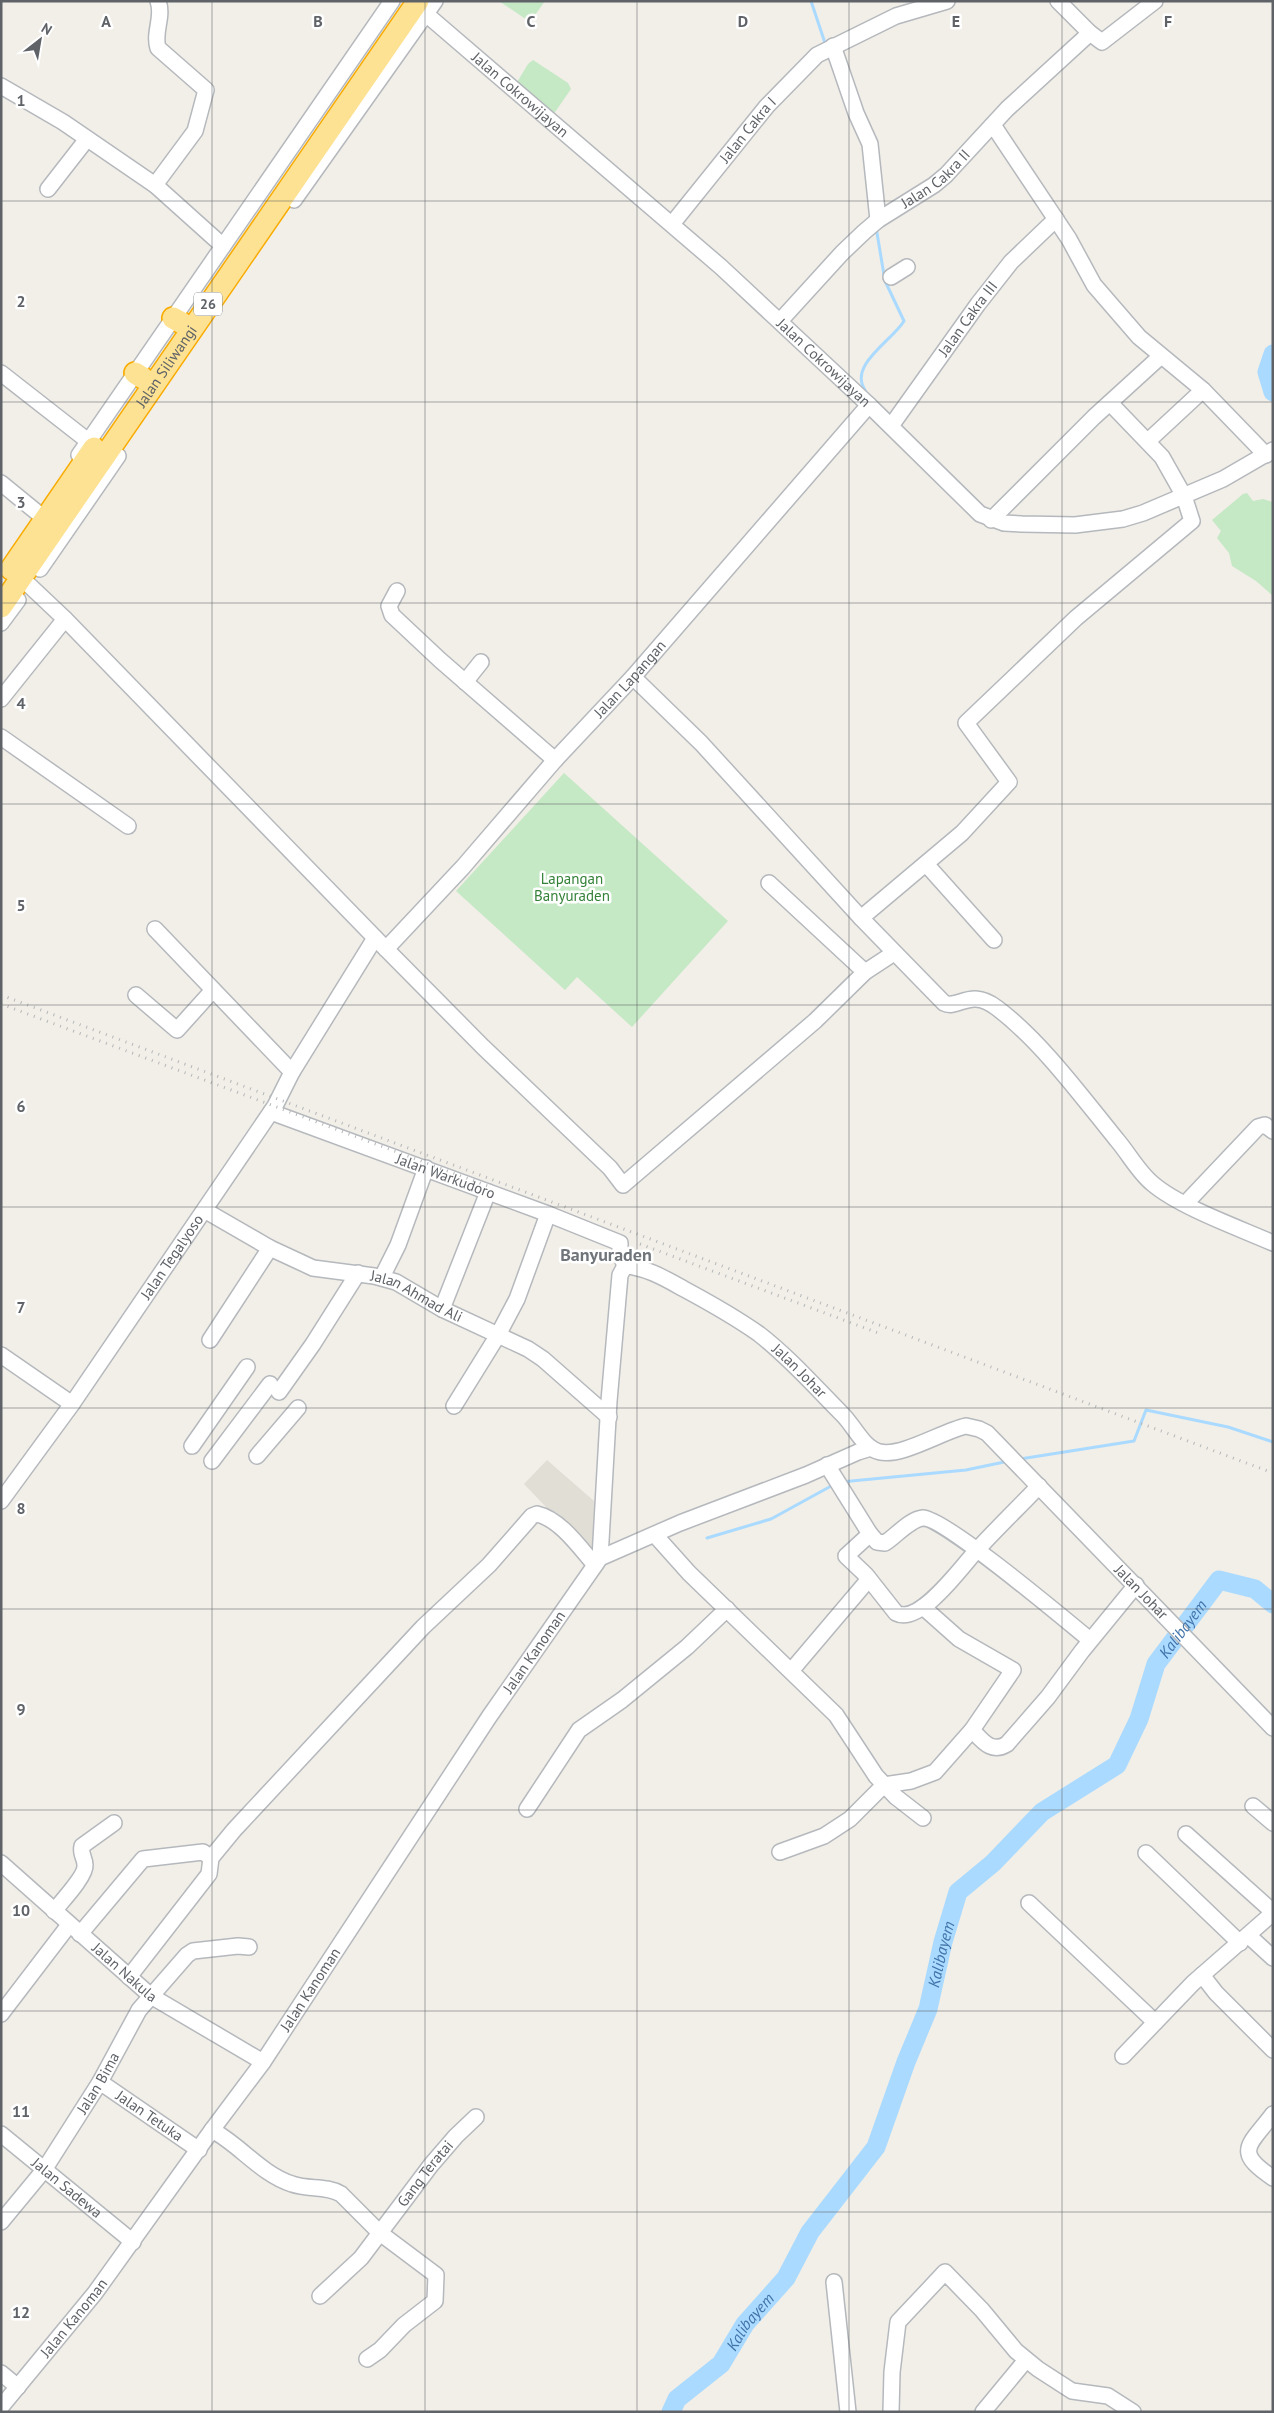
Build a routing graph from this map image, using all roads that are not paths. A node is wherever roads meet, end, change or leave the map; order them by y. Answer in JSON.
{"nodes":[{"id":1,"x":158,"y":1,"type":"edge"},
{"id":2,"x":392,"y":1,"type":"edge"},
{"id":3,"x":404,"y":1,"type":"edge"},
{"id":4,"x":948,"y":1,"type":"edge"},
{"id":5,"x":1058,"y":1,"type":"edge"},
{"id":6,"x":1155,"y":1,"type":"edge"},
{"id":7,"x":426,"y":5,"type":"edge"},
{"id":8,"x":1090,"y":34,"type":"junction"},
{"id":9,"x":829,"y":49,"type":"junction"},
{"id":10,"x":1,"y":86,"type":"edge"},
{"id":11,"x":993,"y":125,"type":"junction"},
{"id":12,"x":87,"y":139,"type":"junction"},
{"id":13,"x":155,"y":185,"type":"junction"},
{"id":14,"x":48,"y":189,"type":"dead end"},
{"id":15,"x":1056,"y":219,"type":"junction"},
{"id":16,"x":672,"y":224,"type":"junction"},
{"id":17,"x":872,"y":225,"type":"junction"},
{"id":18,"x":223,"y":246,"type":"junction"},
{"id":19,"x":907,"y":267,"type":"dead end"},
{"id":20,"x":891,"y":277,"type":"dead end"},
{"id":21,"x":187,"y":316,"type":"junction"},
{"id":22,"x":780,"y":321,"type":"junction"},
{"id":23,"x":1161,"y":356,"type":"junction"},
{"id":24,"x":1,"y":373,"type":"edge"},
{"id":25,"x":139,"y":375,"type":"junction"},
{"id":26,"x":1203,"y":390,"type":"junction"},
{"id":27,"x":1110,"y":403,"type":"junction"},
{"id":28,"x":869,"y":405,"type":"junction"},
{"id":29,"x":891,"y":426,"type":"junction"},
{"id":30,"x":88,"y":441,"type":"junction"},
{"id":31,"x":1148,"y":441,"type":"junction"},
{"id":32,"x":1269,"y":453,"type":"edge"},
{"id":33,"x":1,"y":483,"type":"edge"},
{"id":34,"x":1184,"y":496,"type":"junction"},
{"id":35,"x":39,"y":514,"type":"junction"},
{"id":36,"x":991,"y":520,"type":"junction"},
{"id":37,"x":1,"y":568,"type":"edge"},
{"id":38,"x":1,"y":584,"type":"edge"},
{"id":39,"x":29,"y":585,"type":"junction"},
{"id":40,"x":397,"y":591,"type":"dead end"},
{"id":41,"x":1,"y":608,"type":"edge"},
{"id":42,"x":65,"y":619,"type":"junction"},
{"id":43,"x":1,"y":623,"type":"edge"},
{"id":44,"x":481,"y":662,"type":"dead end"},
{"id":45,"x":634,"y":677,"type":"junction"},
{"id":46,"x":465,"y":682,"type":"junction"},
{"id":47,"x":1,"y":699,"type":"edge"},
{"id":48,"x":1,"y":736,"type":"edge"},
{"id":49,"x":555,"y":760,"type":"junction"},
{"id":50,"x":128,"y":826,"type":"dead end"},
{"id":51,"x":926,"y":864,"type":"junction"},
{"id":52,"x":769,"y":883,"type":"dead end"},
{"id":53,"x":861,"y":918,"type":"junction"},
{"id":54,"x":156,"y":929,"type":"dead end"},
{"id":55,"x":375,"y":938,"type":"junction"},
{"id":56,"x":994,"y":940,"type":"dead end"},
{"id":57,"x":386,"y":949,"type":"junction"},
{"id":58,"x":894,"y":953,"type":"junction"},
{"id":59,"x":865,"y":972,"type":"junction"},
{"id":60,"x":213,"y":990,"type":"junction"},
{"id":61,"x":136,"y":995,"type":"dead end"},
{"id":62,"x":292,"y":1072,"type":"junction"},
{"id":63,"x":271,"y":1112,"type":"junction"},
{"id":64,"x":1273,"y":1131,"type":"edge"},
{"id":65,"x":426,"y":1168,"type":"junction"},
{"id":66,"x":488,"y":1192,"type":"junction"},
{"id":67,"x":1186,"y":1203,"type":"junction"},
{"id":68,"x":206,"y":1211,"type":"junction"},
{"id":69,"x":548,"y":1214,"type":"junction"},
{"id":70,"x":1273,"y":1243,"type":"edge"},
{"id":71,"x":270,"y":1248,"type":"junction"},
{"id":72,"x":625,"y":1266,"type":"junction"},
{"id":73,"x":358,"y":1273,"type":"junction"},
{"id":74,"x":382,"y":1277,"type":"junction"},
{"id":75,"x":442,"y":1309,"type":"junction"},
{"id":76,"x":498,"y":1335,"type":"junction"},
{"id":77,"x":210,"y":1340,"type":"dead end"},
{"id":78,"x":1,"y":1355,"type":"edge"},
{"id":79,"x":247,"y":1367,"type":"dead end"},
{"id":80,"x":72,"y":1404,"type":"junction"},
{"id":81,"x":454,"y":1406,"type":"dead end"},
{"id":82,"x":298,"y":1408,"type":"dead end"},
{"id":83,"x":609,"y":1417,"type":"junction"},
{"id":84,"x":192,"y":1446,"type":"dead end"},
{"id":85,"x":871,"y":1448,"type":"junction"},
{"id":86,"x":257,"y":1456,"type":"dead end"},
{"id":87,"x":212,"y":1461,"type":"dead end"},
{"id":88,"x":827,"y":1465,"type":"junction"},
{"id":89,"x":1039,"y":1486,"type":"junction"},
{"id":90,"x":1,"y":1501,"type":"edge"},
{"id":91,"x":870,"y":1534,"type":"junction"},
{"id":92,"x":655,"y":1535,"type":"junction"},
{"id":93,"x":977,"y":1550,"type":"junction"},
{"id":94,"x":597,"y":1561,"type":"junction"},
{"id":95,"x":869,"y":1579,"type":"junction"},
{"id":96,"x":1136,"y":1585,"type":"junction"},
{"id":97,"x":923,"y":1607,"type":"junction"},
{"id":98,"x":727,"y":1609,"type":"junction"},
{"id":99,"x":1090,"y":1640,"type":"junction"},
{"id":100,"x":791,"y":1671,"type":"junction"},
{"id":101,"x":1273,"y":1728,"type":"edge"},
{"id":102,"x":972,"y":1730,"type":"junction"},
{"id":103,"x":884,"y":1785,"type":"junction"},
{"id":104,"x":1253,"y":1806,"type":"dead end"},
{"id":105,"x":527,"y":1809,"type":"dead end"},
{"id":106,"x":923,"y":1818,"type":"dead end"},
{"id":107,"x":114,"y":1823,"type":"dead end"},
{"id":108,"x":1273,"y":1823,"type":"edge"},
{"id":109,"x":1186,"y":1834,"type":"dead end"},
{"id":110,"x":780,"y":1852,"type":"dead end"},
{"id":111,"x":1146,"y":1853,"type":"dead end"},
{"id":112,"x":211,"y":1858,"type":"junction"},
{"id":113,"x":1,"y":1863,"type":"edge"},
{"id":114,"x":1029,"y":1903,"type":"dead end"},
{"id":115,"x":54,"y":1911,"type":"junction"},
{"id":116,"x":1273,"y":1912,"type":"edge"},
{"id":117,"x":74,"y":1929,"type":"junction"},
{"id":118,"x":1244,"y":1939,"type":"junction"},
{"id":119,"x":249,"y":1947,"type":"dead end"},
{"id":120,"x":1273,"y":1958,"type":"edge"},
{"id":121,"x":1202,"y":1975,"type":"junction"},
{"id":122,"x":129,"y":1977,"type":"junction"},
{"id":123,"x":151,"y":1996,"type":"junction"},
{"id":124,"x":1,"y":2014,"type":"edge"},
{"id":125,"x":1155,"y":2022,"type":"junction"},
{"id":126,"x":1273,"y":2050,"type":"edge"},
{"id":127,"x":1123,"y":2056,"type":"dead end"},
{"id":128,"x":263,"y":2062,"type":"junction"},
{"id":129,"x":100,"y":2082,"type":"junction"},
{"id":130,"x":1273,"y":2114,"type":"edge"},
{"id":131,"x":476,"y":2118,"type":"dead end"},
{"id":132,"x":212,"y":2130,"type":"junction"},
{"id":133,"x":1,"y":2134,"type":"edge"},
{"id":134,"x":199,"y":2150,"type":"junction"},
{"id":135,"x":44,"y":2170,"type":"junction"},
{"id":136,"x":1273,"y":2178,"type":"edge"},
{"id":137,"x":1,"y":2222,"type":"edge"},
{"id":138,"x":380,"y":2233,"type":"junction"},
{"id":139,"x":133,"y":2242,"type":"junction"},
{"id":140,"x":834,"y":2282,"type":"dead end"},
{"id":141,"x":320,"y":2296,"type":"dead end"},
{"id":142,"x":367,"y":2359,"type":"dead end"},
{"id":143,"x":1026,"y":2360,"type":"junction"},
{"id":144,"x":1,"y":2373,"type":"edge"},
{"id":145,"x":18,"y":2387,"type":"junction"},
{"id":146,"x":1,"y":2407,"type":"edge"},
{"id":147,"x":849,"y":2411,"type":"edge"},
{"id":148,"x":891,"y":2412,"type":"edge"},
{"id":149,"x":983,"y":2412,"type":"edge"},
{"id":150,"x":1133,"y":2412,"type":"edge"}],
"edges":[{"from":1,"to":13,"type":"street"},
{"from":2,"to":18,"type":"street"},
{"from":3,"to":21,"type":"highway","name":"Jalan Siliwangi","number":"26"},
{"from":4,"to":9,"type":"street","name":"Jalan Cakra I"},
{"from":5,"to":8,"type":"street"},
{"from":6,"to":8,"type":"street"},
{"from":7,"to":16,"type":"street","name":"Jalan Cokrowijayan"},
{"from":7,"to":21,"type":"highway","name":"Jalan Siliwangi","number":"26"},
{"from":7,"to":39,"type":"street"},
{"from":8,"to":11,"type":"street","name":"Jalan Cakra II"},
{"from":9,"to":16,"type":"street","name":"Jalan Cakra I"},
{"from":9,"to":17,"type":"street"},
{"from":10,"to":12,"type":"street"},
{"from":11,"to":15,"type":"street"},
{"from":11,"to":17,"type":"street","name":"Jalan Cakra II"},
{"from":12,"to":13,"type":"street"},
{"from":12,"to":14,"type":"street"},
{"from":13,"to":18,"type":"street"},
{"from":15,"to":23,"type":"street"},
{"from":15,"to":29,"type":"street","name":"Jalan Cakra III"},
{"from":16,"to":22,"type":"street","name":"Jalan Cokrowijayan"},
{"from":17,"to":22,"type":"street","name":"Jalan Cakra II"},
{"from":18,"to":21,"type":"street"},
{"from":19,"to":20,"type":"street"},
{"from":21,"to":25,"type":"highway","name":"Jalan Siliwangi","number":"26"},
{"from":21,"to":41,"type":"highway","name":"Jalan Siliwangi","number":"26"},
{"from":22,"to":28,"type":"street","name":"Jalan Cokrowijayan"},
{"from":23,"to":26,"type":"street"},
{"from":23,"to":27,"type":"street"},
{"from":24,"to":30,"type":"street"},
{"from":25,"to":30,"type":"street"},
{"from":25,"to":38,"type":"highway","name":"Jalan Siliwangi","number":"26"},
{"from":26,"to":31,"type":"street"},
{"from":26,"to":32,"type":"street"},
{"from":27,"to":31,"type":"street"},
{"from":27,"to":36,"type":"street"},
{"from":28,"to":29,"type":"street","name":"Jalan Cokrowijayan"},
{"from":28,"to":45,"type":"street","name":"Jalan Lapangan"},
{"from":29,"to":36,"type":"street","name":"Jalan Cokrowijayan"},
{"from":30,"to":35,"type":"street"},
{"from":31,"to":34,"type":"street"},
{"from":32,"to":34,"type":"street","name":"Jalan Cokrowijayan"},
{"from":33,"to":35,"type":"street"},
{"from":34,"to":36,"type":"street","name":"Jalan Cokrowijayan"},
{"from":34,"to":51,"type":"street"},
{"from":35,"to":37,"type":"street"},
{"from":39,"to":42,"type":"street"},
{"from":39,"to":43,"type":"street"},
{"from":40,"to":46,"type":"street"},
{"from":42,"to":47,"type":"street"},
{"from":42,"to":55,"type":"street"},
{"from":44,"to":46,"type":"street"},
{"from":45,"to":49,"type":"street","name":"Jalan Lapangan"},
{"from":45,"to":53,"type":"street"},
{"from":46,"to":49,"type":"street"},
{"from":48,"to":50,"type":"street"},
{"from":49,"to":57,"type":"street","name":"Jalan Lapangan"},
{"from":51,"to":53,"type":"street"},
{"from":51,"to":56,"type":"street"},
{"from":52,"to":59,"type":"street"},
{"from":53,"to":58,"type":"street"},
{"from":54,"to":60,"type":"street"},
{"from":55,"to":57,"type":"street"},
{"from":55,"to":62,"type":"street","name":"Jalan Tegalyoso"},
{"from":57,"to":59,"type":"street"},
{"from":58,"to":59,"type":"street"},
{"from":58,"to":67,"type":"street"},
{"from":60,"to":61,"type":"street"},
{"from":60,"to":62,"type":"street"},
{"from":62,"to":63,"type":"street","name":"Jalan Tegalyoso"},
{"from":63,"to":65,"type":"street","name":"Jalan Warkudoro"},
{"from":63,"to":68,"type":"street","name":"Jalan Tegalyoso"},
{"from":64,"to":67,"type":"street"},
{"from":65,"to":66,"type":"street","name":"Jalan Warkudoro"},
{"from":65,"to":74,"type":"street"},
{"from":66,"to":69,"type":"street","name":"Jalan Warkudoro"},
{"from":66,"to":75,"type":"street"},
{"from":67,"to":70,"type":"street"},
{"from":68,"to":71,"type":"street","name":"Jalan Ahmad Ali"},
{"from":68,"to":80,"type":"street","name":"Jalan Tegalyoso"},
{"from":69,"to":72,"type":"street","name":"Jalan Warkudoro"},
{"from":69,"to":76,"type":"street"},
{"from":71,"to":73,"type":"street","name":"Jalan Ahmad Ali"},
{"from":71,"to":77,"type":"street"},
{"from":72,"to":83,"type":"street"},
{"from":72,"to":85,"type":"street","name":"Jalan Johar"},
{"from":73,"to":74,"type":"street","name":"Jalan Ahmad Ali"},
{"from":73,"to":87,"type":"street"},
{"from":74,"to":75,"type":"street","name":"Jalan Ahmad Ali"},
{"from":75,"to":76,"type":"street","name":"Jalan Ahmad Ali"},
{"from":76,"to":81,"type":"street"},
{"from":76,"to":83,"type":"street","name":"Jalan Ahmad Ali"},
{"from":78,"to":80,"type":"street"},
{"from":79,"to":84,"type":"street"},
{"from":80,"to":90,"type":"street","name":"Jalan Tegalyoso"},
{"from":82,"to":86,"type":"street"},
{"from":83,"to":94,"type":"street"},
{"from":85,"to":88,"type":"street"},
{"from":85,"to":89,"type":"street","name":"Jalan Johar"},
{"from":88,"to":91,"type":"street"},
{"from":88,"to":92,"type":"street"},
{"from":89,"to":93,"type":"street"},
{"from":89,"to":96,"type":"street","name":"Jalan Johar"},
{"from":91,"to":93,"type":"street"},
{"from":91,"to":95,"type":"street"},
{"from":92,"to":94,"type":"street"},
{"from":92,"to":98,"type":"street"},
{"from":93,"to":97,"type":"street"},
{"from":93,"to":99,"type":"street"},
{"from":94,"to":112,"type":"street"},
{"from":94,"to":128,"type":"street","name":"Jalan Kanoman"},
{"from":95,"to":97,"type":"street"},
{"from":95,"to":100,"type":"street"},
{"from":96,"to":99,"type":"street"},
{"from":96,"to":101,"type":"street","name":"Jalan Johar"},
{"from":97,"to":102,"type":"street"},
{"from":98,"to":100,"type":"street"},
{"from":98,"to":105,"type":"street"},
{"from":99,"to":102,"type":"street"},
{"from":100,"to":103,"type":"street"},
{"from":102,"to":103,"type":"street"},
{"from":103,"to":106,"type":"street"},
{"from":103,"to":110,"type":"street"},
{"from":104,"to":108,"type":"street"},
{"from":107,"to":115,"type":"street"},
{"from":109,"to":116,"type":"street"},
{"from":111,"to":118,"type":"street"},
{"from":112,"to":117,"type":"street"},
{"from":112,"to":122,"type":"street"},
{"from":113,"to":115,"type":"street","name":"Jalan Nakula"},
{"from":114,"to":125,"type":"street"},
{"from":115,"to":117,"type":"street","name":"Jalan Nakula"},
{"from":116,"to":118,"type":"street"},
{"from":117,"to":122,"type":"street","name":"Jalan Nakula"},
{"from":117,"to":124,"type":"street"},
{"from":118,"to":120,"type":"street"},
{"from":118,"to":121,"type":"street"},
{"from":119,"to":123,"type":"street","name":"Jalan Bima"},
{"from":121,"to":125,"type":"street"},
{"from":121,"to":126,"type":"street"},
{"from":122,"to":123,"type":"street","name":"Jalan Nakula"},
{"from":123,"to":128,"type":"street","name":"Jalan Nakula"},
{"from":123,"to":129,"type":"street","name":"Jalan Bima"},
{"from":125,"to":127,"type":"street"},
{"from":128,"to":132,"type":"street","name":"Jalan Kanoman"},
{"from":129,"to":134,"type":"street","name":"Jalan Tetuka"},
{"from":129,"to":135,"type":"street","name":"Jalan Bima"},
{"from":130,"to":136,"type":"street"},
{"from":131,"to":138,"type":"street","name":"Gang Teratai"},
{"from":132,"to":134,"type":"street","name":"Jalan Kanoman"},
{"from":132,"to":138,"type":"street"},
{"from":133,"to":135,"type":"street","name":"Jalan Sadewa"},
{"from":134,"to":139,"type":"street","name":"Jalan Kanoman"},
{"from":135,"to":137,"type":"street","name":"Jalan Bima"},
{"from":135,"to":139,"type":"street","name":"Jalan Sadewa"},
{"from":138,"to":141,"type":"street","name":"Gang Teratai"},
{"from":138,"to":142,"type":"street"},
{"from":139,"to":145,"type":"street","name":"Jalan Kanoman"},
{"from":140,"to":147,"type":"street"},
{"from":143,"to":148,"type":"street"},
{"from":143,"to":149,"type":"street"},
{"from":143,"to":150,"type":"street"},
{"from":144,"to":145,"type":"street"},
{"from":145,"to":146,"type":"street","name":"Jalan Kanoman"}]}
